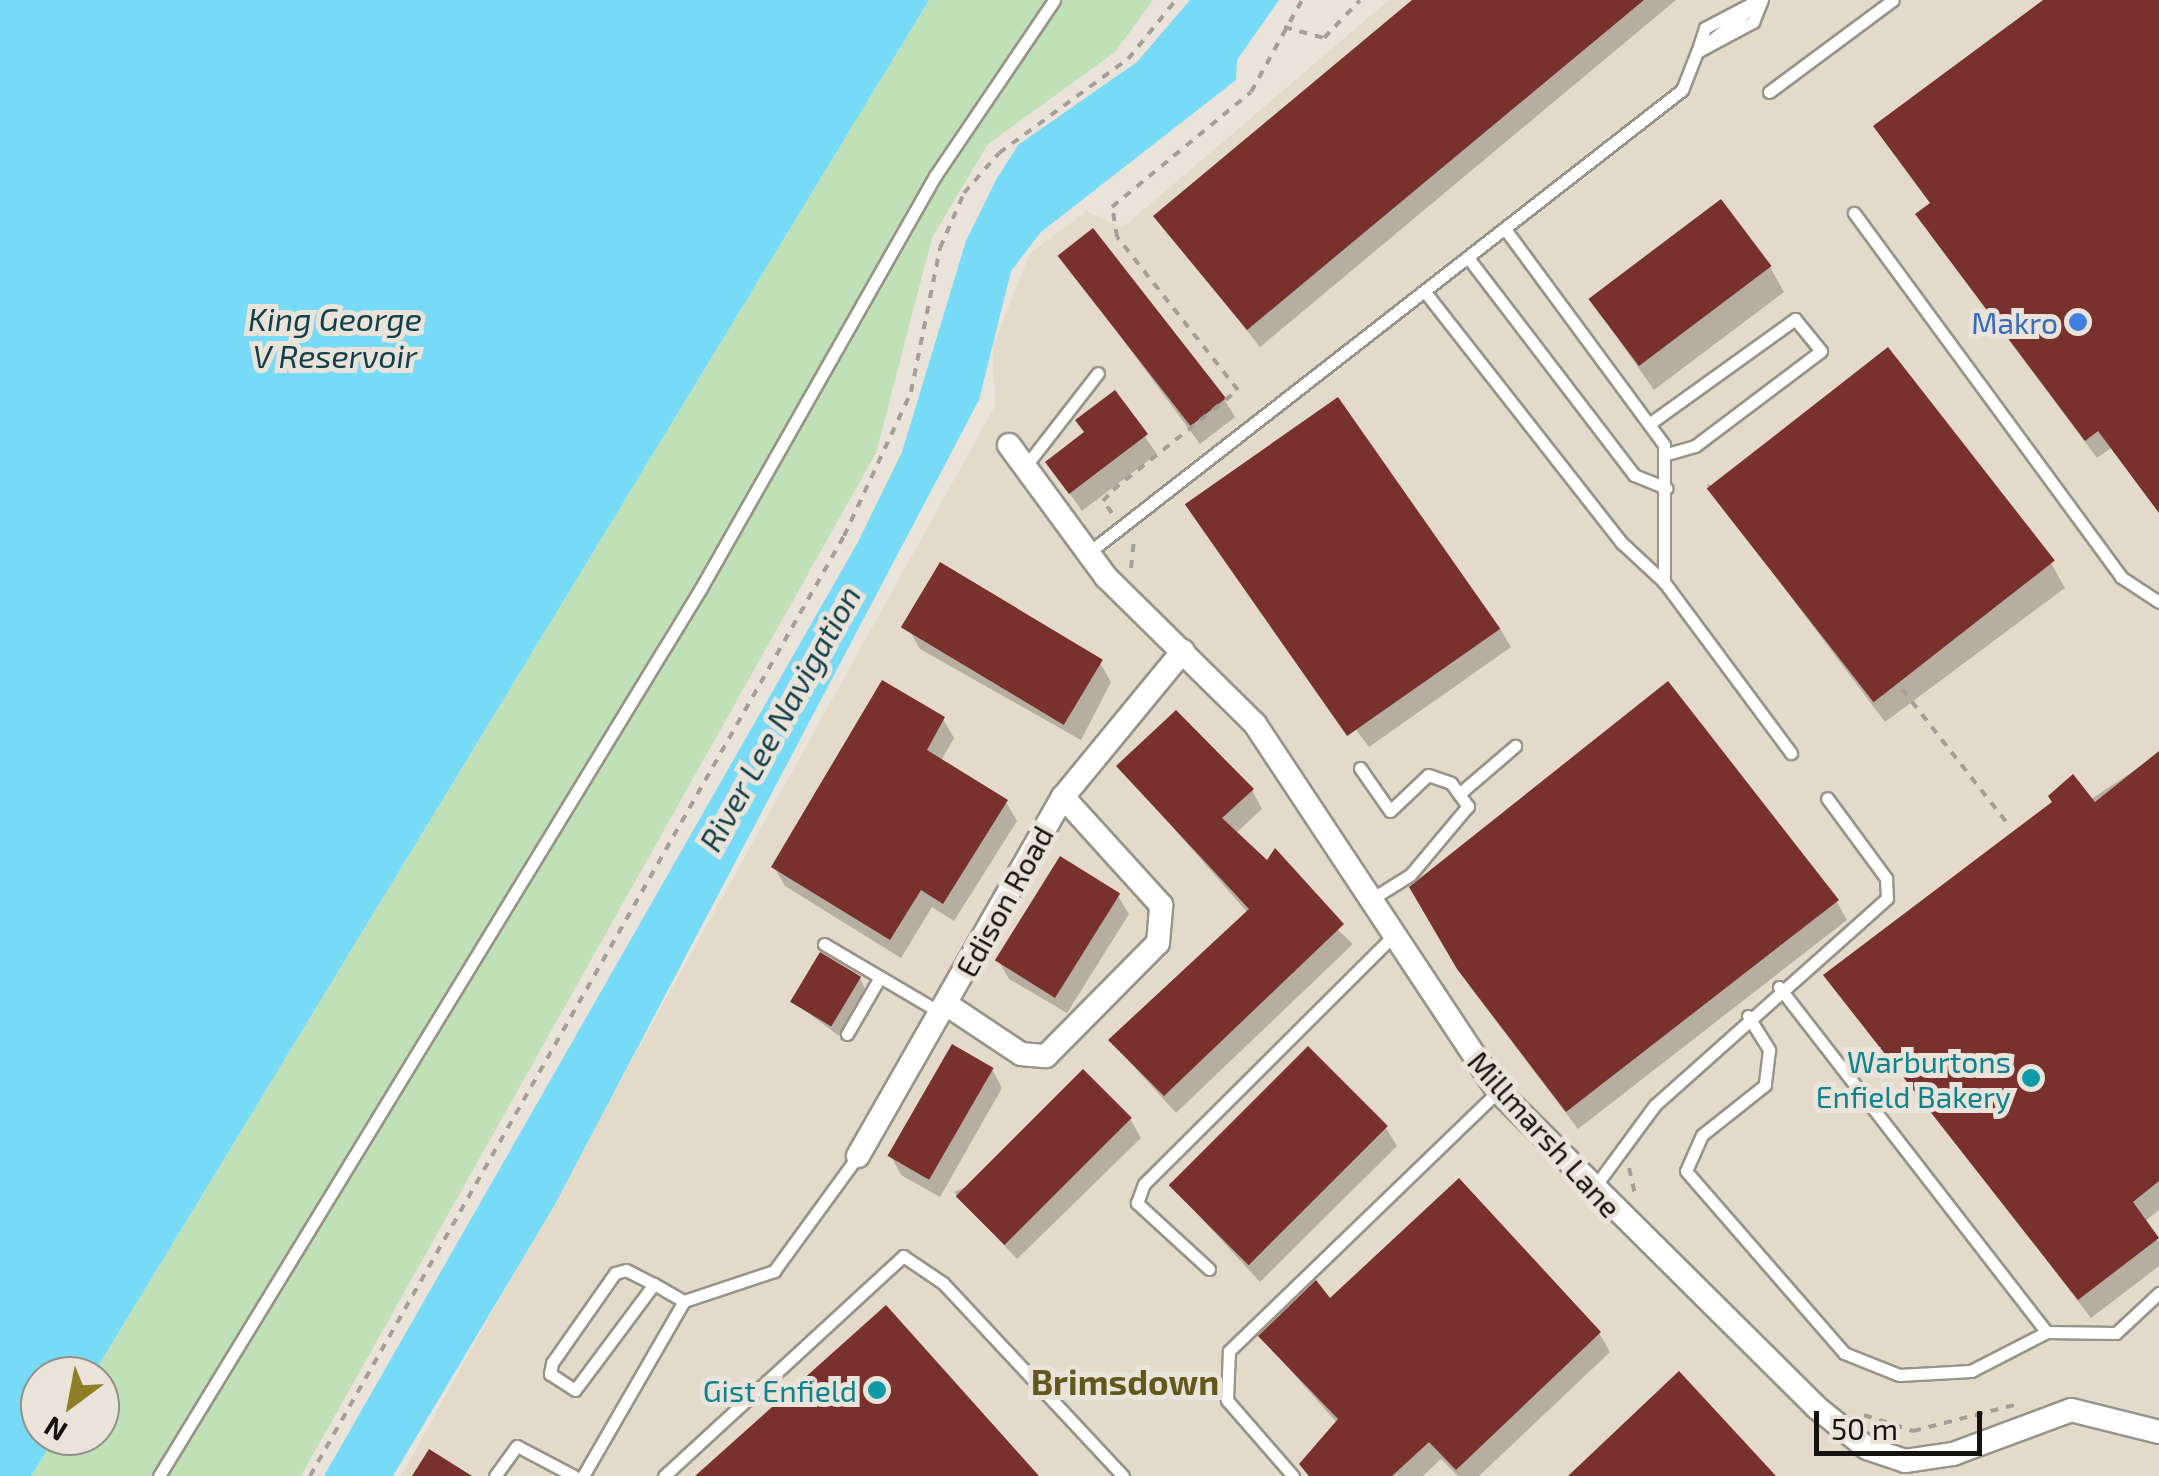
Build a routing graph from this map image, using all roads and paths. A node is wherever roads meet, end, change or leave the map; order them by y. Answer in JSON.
{"nodes":[{"id":1,"x":1054,"y":0,"type":"edge"},
{"id":2,"x":1176,"y":0,"type":"edge"},
{"id":3,"x":1302,"y":0,"type":"edge"},
{"id":4,"x":1360,"y":0,"type":"edge"},
{"id":5,"x":1761,"y":0,"type":"edge"},
{"id":6,"x":1893,"y":0,"type":"edge"},
{"id":7,"x":1284,"y":28,"type":"junction"},
{"id":8,"x":1697,"y":52,"type":"junction"},
{"id":9,"x":1769,"y":92,"type":"dead end"},
{"id":10,"x":1854,"y":213,"type":"dead end"},
{"id":11,"x":1505,"y":229,"type":"junction"},
{"id":12,"x":1468,"y":258,"type":"junction"},
{"id":13,"x":1425,"y":292,"type":"junction"},
{"id":14,"x":1098,"y":373,"type":"dead end"},
{"id":15,"x":1649,"y":424,"type":"junction"},
{"id":16,"x":1009,"y":445,"type":"dead end"},
{"id":17,"x":1667,"y":454,"type":"junction"},
{"id":18,"x":1024,"y":468,"type":"junction"},
{"id":19,"x":1666,"y":488,"type":"junction"},
{"id":20,"x":1110,"y":510,"type":"dead end"},
{"id":21,"x":1088,"y":553,"type":"junction"},
{"id":22,"x":1664,"y":582,"type":"junction"},
{"id":23,"x":2159,"y":602,"type":"edge"},
{"id":24,"x":1183,"y":651,"type":"junction"},
{"id":25,"x":1902,"y":689,"type":"dead end"},
{"id":26,"x":1515,"y":746,"type":"dead end"},
{"id":27,"x":1790,"y":753,"type":"dead end"},
{"id":28,"x":1360,"y":768,"type":"dead end"},
{"id":29,"x":1459,"y":794,"type":"junction"},
{"id":30,"x":1063,"y":797,"type":"junction"},
{"id":31,"x":1827,"y":798,"type":"dead end"},
{"id":32,"x":2006,"y":823,"type":"dead end"},
{"id":33,"x":1373,"y":898,"type":"junction"},
{"id":34,"x":1395,"y":934,"type":"junction"},
{"id":35,"x":824,"y":944,"type":"dead end"},
{"id":36,"x":880,"y":976,"type":"junction"},
{"id":37,"x":1779,"y":986,"type":"junction"},
{"id":38,"x":944,"y":1009,"type":"junction"},
{"id":39,"x":1748,"y":1016,"type":"junction"},
{"id":40,"x":847,"y":1034,"type":"dead end"},
{"id":41,"x":1498,"y":1091,"type":"junction"},
{"id":42,"x":858,"y":1156,"type":"joint"},
{"id":43,"x":1593,"y":1189,"type":"junction"},
{"id":44,"x":1209,"y":1269,"type":"dead end"},
{"id":45,"x":654,"y":1284,"type":"junction"},
{"id":46,"x":2159,"y":1294,"type":"edge"},
{"id":47,"x":684,"y":1301,"type":"junction"},
{"id":48,"x":2047,"y":1332,"type":"junction"},
{"id":49,"x":2159,"y":1432,"type":"edge"},
{"id":50,"x":1900,"y":1468,"type":"edge"},
{"id":51,"x":159,"y":1476,"type":"edge"},
{"id":52,"x":310,"y":1476,"type":"edge"},
{"id":53,"x":495,"y":1476,"type":"edge"},
{"id":54,"x":574,"y":1476,"type":"edge"},
{"id":55,"x":582,"y":1476,"type":"edge"},
{"id":56,"x":664,"y":1476,"type":"edge"},
{"id":57,"x":1123,"y":1476,"type":"edge"},
{"id":58,"x":1293,"y":1476,"type":"edge"}],
"edges":[{"from":1,"to":51,"type":"lane"},
{"from":2,"to":52,"type":"path"},
{"from":3,"to":7,"type":"path"},
{"from":4,"to":7,"type":"path"},
{"from":5,"to":8,"type":"lane"},
{"from":5,"to":8,"type":"lane"},
{"from":6,"to":9,"type":"lane"},
{"from":7,"to":20,"type":"path"},
{"from":8,"to":11,"type":"lane"},
{"from":10,"to":23,"type":"lane"},
{"from":11,"to":12,"type":"lane"},
{"from":11,"to":15,"type":"lane"},
{"from":12,"to":13,"type":"lane"},
{"from":12,"to":19,"type":"lane"},
{"from":13,"to":21,"type":"lane"},
{"from":13,"to":22,"type":"lane"},
{"from":14,"to":18,"type":"lane"},
{"from":15,"to":17,"type":"lane"},
{"from":15,"to":17,"type":"lane"},
{"from":16,"to":18,"type":"street","name":"Millmarsh Lane"},
{"from":17,"to":19,"type":"lane"},
{"from":18,"to":21,"type":"street","name":"Millmarsh Lane"},
{"from":19,"to":22,"type":"lane"},
{"from":21,"to":24,"type":"street","name":"Millmarsh Lane"},
{"from":22,"to":27,"type":"lane"},
{"from":24,"to":30,"type":"street","name":"Edison Road"},
{"from":24,"to":33,"type":"street","name":"Millmarsh Lane"},
{"from":25,"to":32,"type":"path"},
{"from":26,"to":29,"type":"lane"},
{"from":28,"to":29,"type":"lane"},
{"from":29,"to":33,"type":"lane"},
{"from":30,"to":38,"type":"street","name":"Edison Road"},
{"from":30,"to":38,"type":"street","name":"Edison Road"},
{"from":31,"to":37,"type":"lane"},
{"from":33,"to":34,"type":"street","name":"Millmarsh Lane"},
{"from":34,"to":41,"type":"street","name":"Millmarsh Lane"},
{"from":34,"to":44,"type":"lane"},
{"from":35,"to":36,"type":"lane"},
{"from":36,"to":38,"type":"lane"},
{"from":36,"to":40,"type":"lane"},
{"from":37,"to":39,"type":"lane"},
{"from":37,"to":48,"type":"lane"},
{"from":38,"to":42,"type":"street","name":"Edison Road"},
{"from":39,"to":43,"type":"lane"},
{"from":39,"to":48,"type":"lane"},
{"from":41,"to":43,"type":"street","name":"Millmarsh Lane"},
{"from":41,"to":58,"type":"lane"},
{"from":42,"to":47,"type":"lane"},
{"from":43,"to":50,"type":"street","name":"Millmarsh Lane"},
{"from":45,"to":45,"type":"lane"},
{"from":45,"to":47,"type":"lane"},
{"from":46,"to":48,"type":"lane"},
{"from":47,"to":55,"type":"lane"},
{"from":49,"to":50,"type":"street","name":"Millmarsh Lane"},
{"from":53,"to":54,"type":"lane"},
{"from":56,"to":57,"type":"lane"}]}
